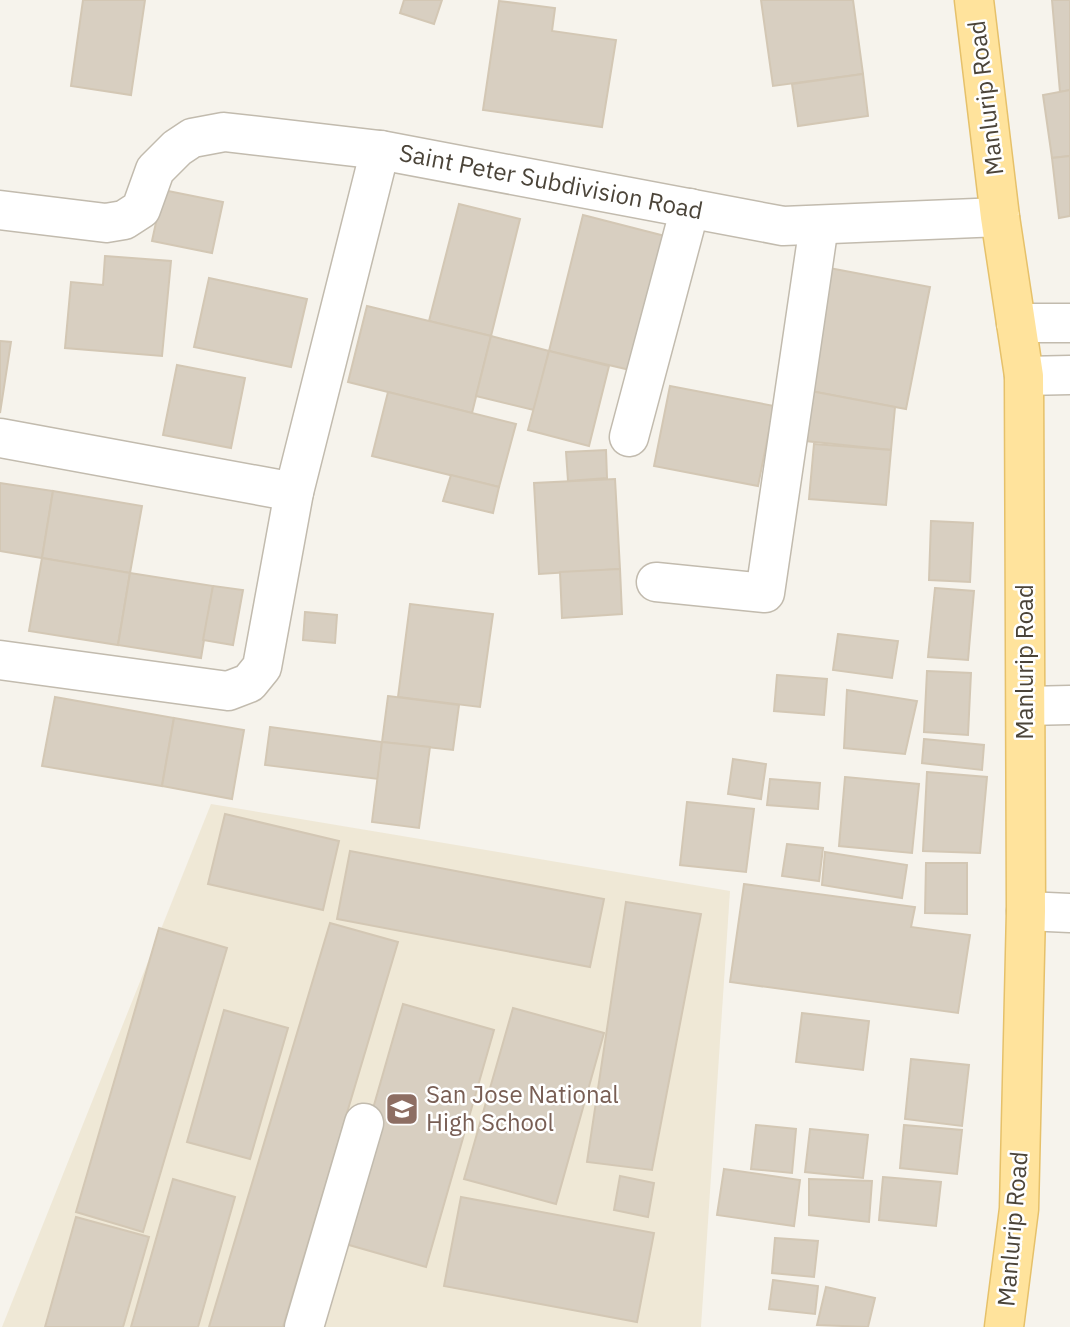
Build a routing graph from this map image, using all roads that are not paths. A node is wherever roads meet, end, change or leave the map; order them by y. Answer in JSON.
{"nodes":[{"id":1,"x":974,"y":0,"type":"edge"},
{"id":2,"x":380,"y":150,"type":"junction"},
{"id":3,"x":690,"y":208,"type":"junction"},
{"id":4,"x":0,"y":210,"type":"edge"},
{"id":5,"x":1000,"y":217,"type":"junction"},
{"id":6,"x":819,"y":225,"type":"junction"},
{"id":7,"x":1016,"y":323,"type":"junction"},
{"id":8,"x":1070,"y":323,"type":"edge"},
{"id":9,"x":1070,"y":375,"type":"edge"},
{"id":10,"x":1024,"y":376,"type":"junction"},
{"id":11,"x":629,"y":437,"type":"dead end"},
{"id":12,"x":0,"y":438,"type":"edge"},
{"id":13,"x":294,"y":492,"type":"junction"},
{"id":14,"x":656,"y":582,"type":"dead end"},
{"id":15,"x":0,"y":660,"type":"edge"},
{"id":16,"x":1070,"y":705,"type":"edge"},
{"id":17,"x":1026,"y":706,"type":"junction"},
{"id":18,"x":1026,"y":911,"type":"junction"},
{"id":19,"x":1070,"y":913,"type":"edge"},
{"id":20,"x":364,"y":1123,"type":"dead end"},
{"id":21,"x":304,"y":1327,"type":"edge"},
{"id":22,"x":1004,"y":1327,"type":"edge"}],
"edges":[{"from":1,"to":5,"type":"main road","name":"Manlurip Road"},
{"from":2,"to":3,"type":"street","name":"Saint Peter Subdivision Road"},
{"from":2,"to":4,"type":"street"},
{"from":2,"to":13,"type":"street","name":"Saint Peter Subdivision Road"},
{"from":3,"to":6,"type":"street","name":"Saint Peter Subdivision Road"},
{"from":3,"to":11,"type":"street"},
{"from":5,"to":6,"type":"street","name":"Saint Peter Subdivision Road"},
{"from":5,"to":7,"type":"main road","name":"Manlurip Road"},
{"from":6,"to":14,"type":"street"},
{"from":7,"to":8,"type":"street"},
{"from":7,"to":10,"type":"main road","name":"Manlurip Road"},
{"from":9,"to":10,"type":"street"},
{"from":10,"to":17,"type":"main road","name":"Manlurip Road"},
{"from":12,"to":13,"type":"street"},
{"from":13,"to":15,"type":"street","name":"Saint Peter Subdivision Road"},
{"from":16,"to":17,"type":"street"},
{"from":17,"to":18,"type":"main road","name":"Manlurip Road"},
{"from":18,"to":19,"type":"street"},
{"from":18,"to":22,"type":"main road","name":"Manlurip Road"},
{"from":20,"to":21,"type":"street"}]}
